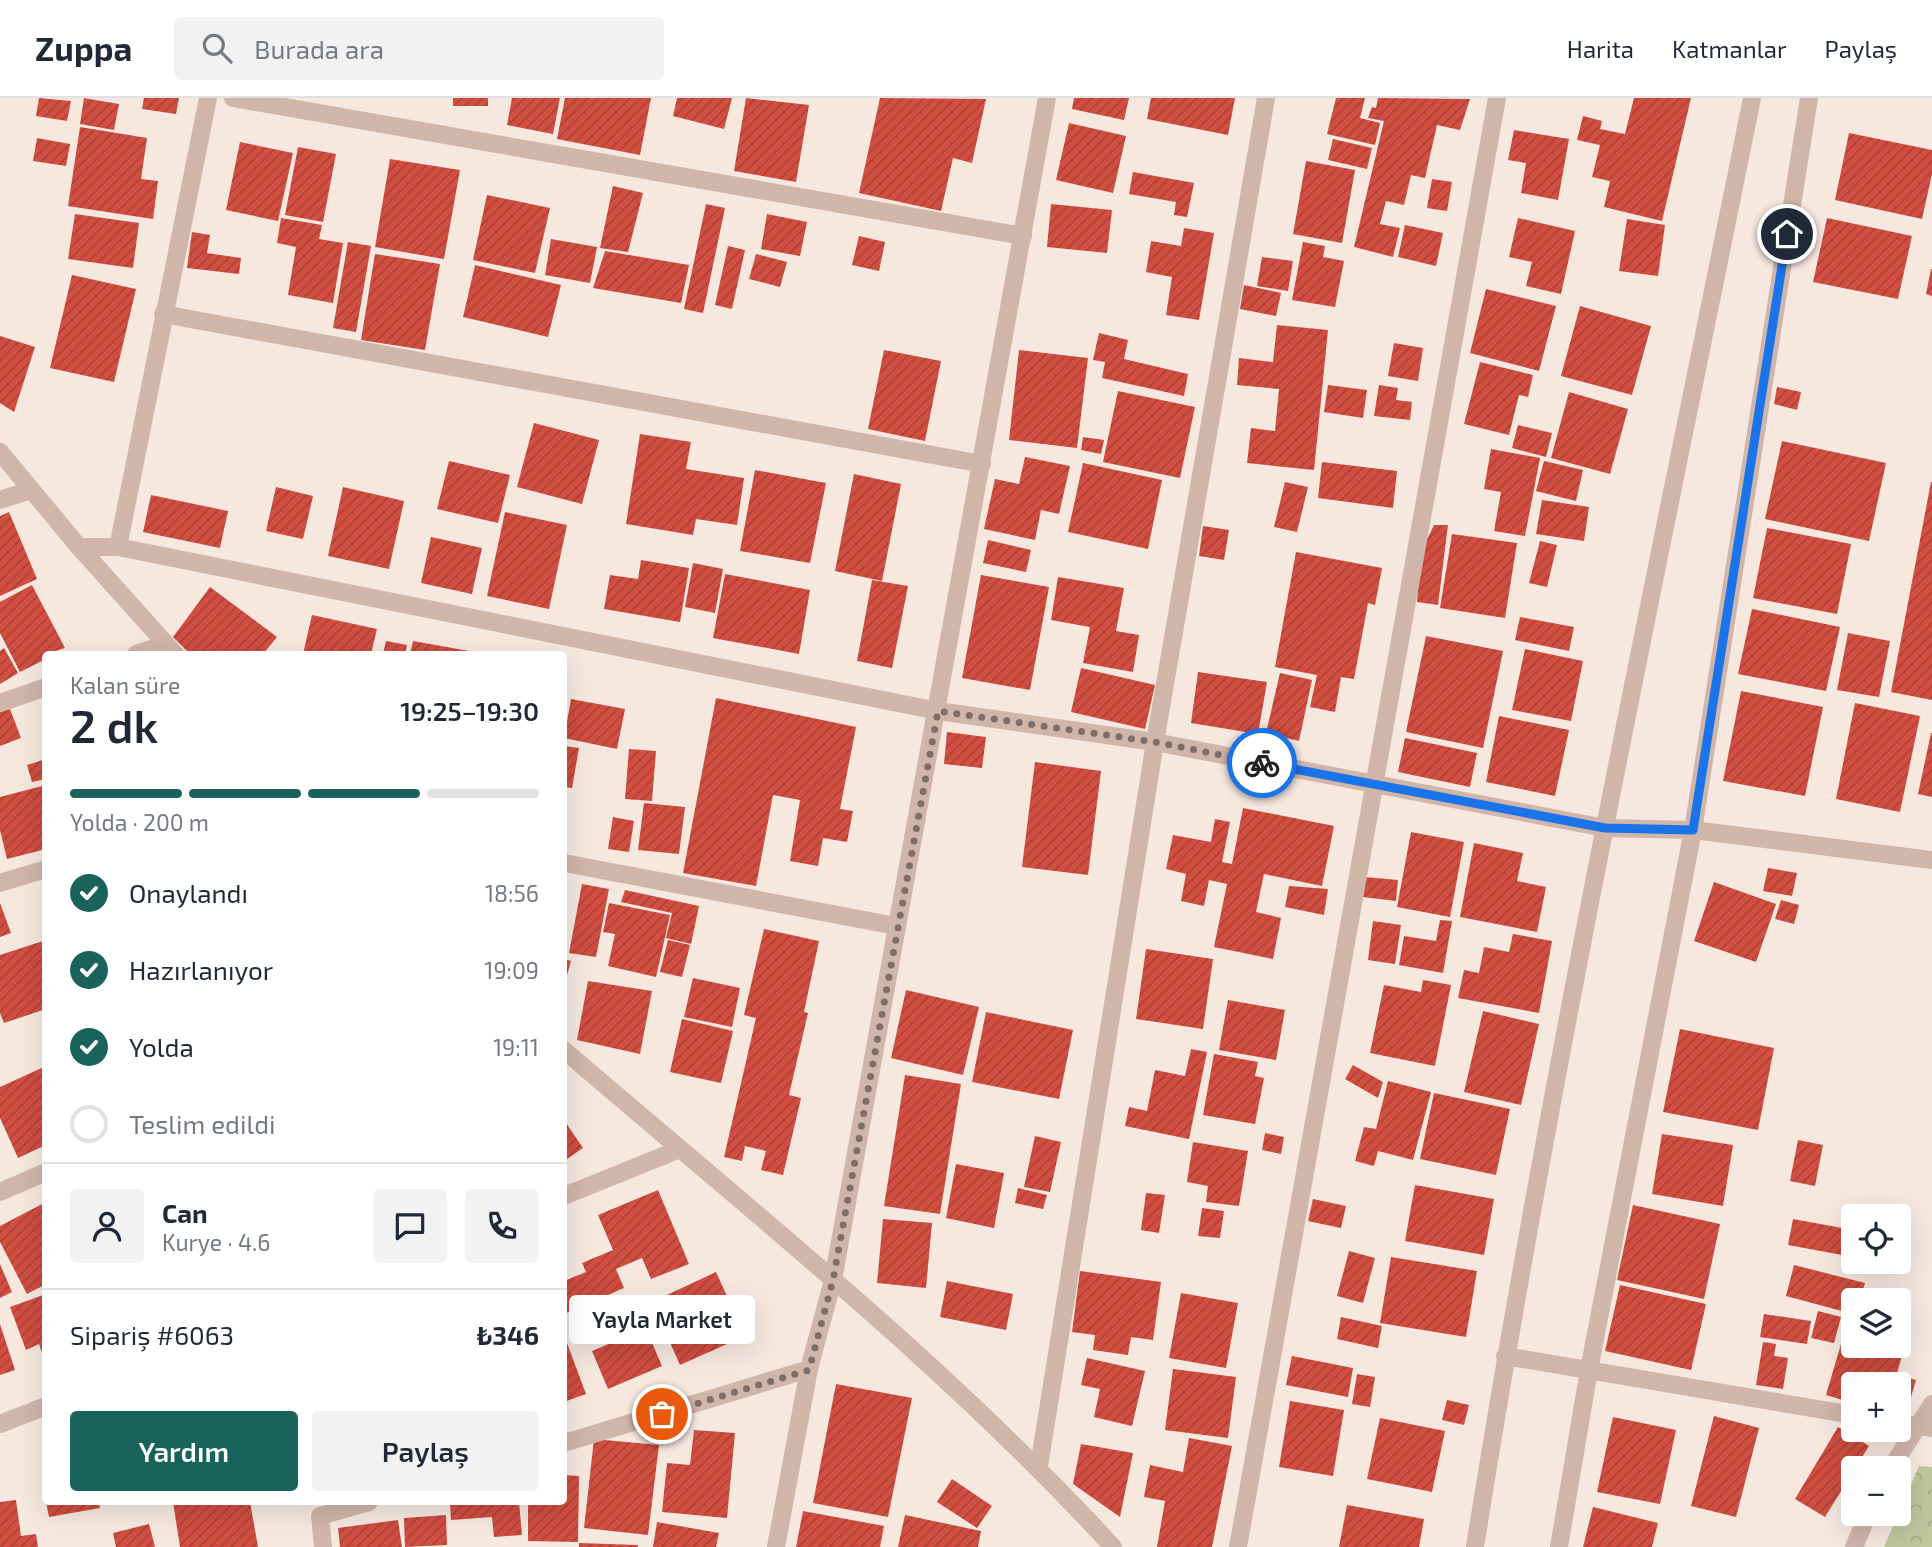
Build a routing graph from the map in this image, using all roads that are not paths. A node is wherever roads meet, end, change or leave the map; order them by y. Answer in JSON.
{"nodes":[{"id":1,"x":208,"y":98,"type":"edge"},
{"id":2,"x":233,"y":98,"type":"edge"},
{"id":3,"x":1047,"y":98,"type":"edge"},
{"id":4,"x":1266,"y":98,"type":"edge"},
{"id":5,"x":1497,"y":98,"type":"edge"},
{"id":6,"x":1752,"y":98,"type":"edge"},
{"id":7,"x":1809,"y":98,"type":"edge"},
{"id":8,"x":1023,"y":236,"type":"junction"},
{"id":9,"x":163,"y":314,"type":"junction"},
{"id":10,"x":0,"y":452,"type":"edge"},
{"id":11,"x":982,"y":464,"type":"junction"},
{"id":12,"x":31,"y":490,"type":"junction"},
{"id":13,"x":0,"y":500,"type":"edge"},
{"id":14,"x":79,"y":547,"type":"junction"},
{"id":15,"x":118,"y":547,"type":"junction"},
{"id":16,"x":171,"y":649,"type":"edge"},
{"id":17,"x":42,"y":688,"type":"edge"},
{"id":18,"x":0,"y":703,"type":"edge"},
{"id":19,"x":938,"y":711,"type":"junction"},
{"id":20,"x":1155,"y":742,"type":"junction"},
{"id":21,"x":1376,"y":784,"type":"junction"},
{"id":22,"x":1605,"y":828,"type":"junction"},
{"id":23,"x":1693,"y":830,"type":"junction"},
{"id":24,"x":1932,"y":860,"type":"edge"},
{"id":25,"x":567,"y":864,"type":"edge"},
{"id":26,"x":42,"y":870,"type":"edge"},
{"id":27,"x":0,"y":883,"type":"edge"},
{"id":28,"x":897,"y":926,"type":"junction"},
{"id":29,"x":567,"y":1052,"type":"edge"},
{"id":30,"x":680,"y":1150,"type":"junction"},
{"id":31,"x":42,"y":1174,"type":"edge"},
{"id":32,"x":0,"y":1192,"type":"edge"},
{"id":33,"x":567,"y":1195,"type":"edge"},
{"id":34,"x":833,"y":1280,"type":"junction"},
{"id":35,"x":1506,"y":1356,"type":"junction"},
{"id":36,"x":809,"y":1370,"type":"junction"},
{"id":37,"x":1589,"y":1370,"type":"junction"},
{"id":38,"x":1932,"y":1404,"type":"edge"},
{"id":39,"x":42,"y":1408,"type":"edge"},
{"id":40,"x":1841,"y":1413,"type":"edge"},
{"id":41,"x":0,"y":1424,"type":"edge"},
{"id":42,"x":1925,"y":1427,"type":"edge"},
{"id":43,"x":567,"y":1442,"type":"edge"},
{"id":44,"x":1901,"y":1456,"type":"edge"},
{"id":45,"x":1039,"y":1466,"type":"junction"},
{"id":46,"x":358,"y":1505,"type":"edge"},
{"id":47,"x":1863,"y":1526,"type":"edge"},
{"id":48,"x":323,"y":1547,"type":"edge"},
{"id":49,"x":776,"y":1547,"type":"edge"},
{"id":50,"x":1113,"y":1547,"type":"edge"},
{"id":51,"x":1238,"y":1547,"type":"edge"},
{"id":52,"x":1475,"y":1547,"type":"edge"},
{"id":53,"x":1559,"y":1547,"type":"edge"},
{"id":54,"x":1854,"y":1547,"type":"edge"}],
"edges":[{"from":1,"to":9,"type":"street"},
{"from":2,"to":8,"type":"street"},
{"from":3,"to":8,"type":"street"},
{"from":4,"to":20,"type":"street"},
{"from":5,"to":21,"type":"street"},
{"from":6,"to":22,"type":"street"},
{"from":7,"to":23,"type":"street"},
{"from":8,"to":11,"type":"street"},
{"from":9,"to":11,"type":"street"},
{"from":9,"to":15,"type":"street"},
{"from":10,"to":12,"type":"street"},
{"from":11,"to":19,"type":"street"},
{"from":12,"to":13,"type":"street"},
{"from":12,"to":14,"type":"street"},
{"from":14,"to":15,"type":"street"},
{"from":14,"to":16,"type":"street"},
{"from":15,"to":19,"type":"street"},
{"from":17,"to":18,"type":"street"},
{"from":19,"to":20,"type":"street"},
{"from":19,"to":28,"type":"street"},
{"from":20,"to":21,"type":"street"},
{"from":20,"to":45,"type":"street"},
{"from":21,"to":22,"type":"street"},
{"from":21,"to":51,"type":"street"},
{"from":22,"to":23,"type":"street"},
{"from":22,"to":35,"type":"street"},
{"from":23,"to":24,"type":"street"},
{"from":23,"to":37,"type":"street"},
{"from":25,"to":28,"type":"street"},
{"from":26,"to":27,"type":"street"},
{"from":28,"to":34,"type":"street"},
{"from":29,"to":30,"type":"street"},
{"from":30,"to":33,"type":"street"},
{"from":30,"to":34,"type":"street"},
{"from":31,"to":32,"type":"street"},
{"from":34,"to":36,"type":"street"},
{"from":34,"to":45,"type":"street"},
{"from":35,"to":37,"type":"street"},
{"from":35,"to":52,"type":"street"},
{"from":36,"to":43,"type":"street"},
{"from":36,"to":49,"type":"street"},
{"from":37,"to":40,"type":"street"},
{"from":37,"to":53,"type":"street"},
{"from":38,"to":42,"type":"street"},
{"from":39,"to":41,"type":"street"},
{"from":42,"to":44,"type":"street"},
{"from":45,"to":50,"type":"street"},
{"from":46,"to":48,"type":"street"},
{"from":47,"to":54,"type":"street"}]}
